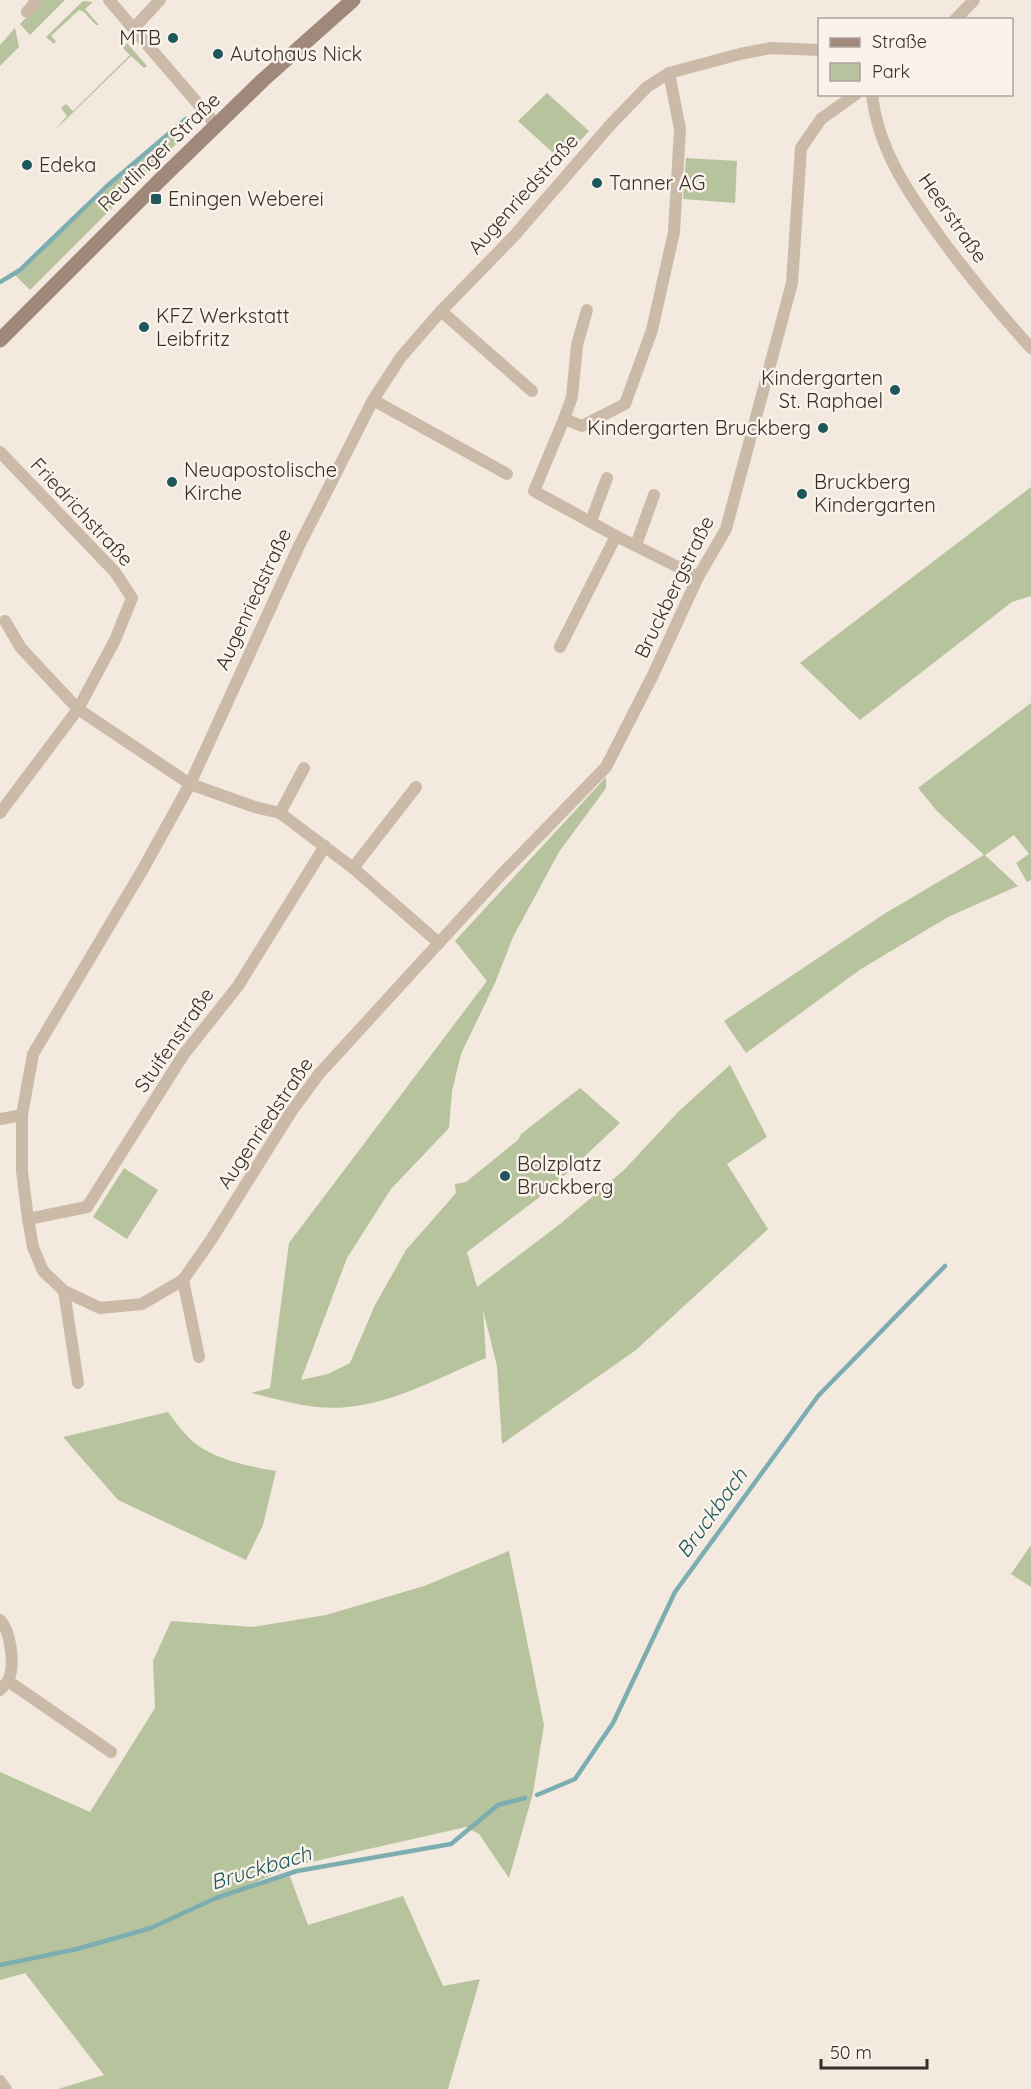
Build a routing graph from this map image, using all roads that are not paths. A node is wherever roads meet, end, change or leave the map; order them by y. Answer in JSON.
{"nodes":[{"id":1,"x":37,"y":0,"type":"edge"},
{"id":2,"x":109,"y":0,"type":"edge"},
{"id":3,"x":160,"y":0,"type":"edge"},
{"id":4,"x":353,"y":0,"type":"edge"},
{"id":5,"x":974,"y":0,"type":"edge"},
{"id":6,"x":27,"y":12,"type":"dead end"},
{"id":7,"x":957,"y":18,"type":"edge"},
{"id":8,"x":134,"y":28,"type":"junction"},
{"id":9,"x":818,"y":50,"type":"edge"},
{"id":10,"x":669,"y":73,"type":"junction"},
{"id":11,"x":853,"y":96,"type":"edge"},
{"id":12,"x":872,"y":96,"type":"edge"},
{"id":13,"x":217,"y":126,"type":"junction"},
{"id":14,"x":588,"y":310,"type":"dead end"},
{"id":15,"x":441,"y":311,"type":"junction"},
{"id":16,"x":0,"y":340,"type":"edge"},
{"id":17,"x":1031,"y":348,"type":"edge"},
{"id":18,"x":532,"y":391,"type":"dead end"},
{"id":19,"x":373,"y":400,"type":"junction"},
{"id":20,"x":564,"y":419,"type":"junction"},
{"id":21,"x":0,"y":452,"type":"edge"},
{"id":22,"x":507,"y":474,"type":"dead end"},
{"id":23,"x":607,"y":478,"type":"dead end"},
{"id":24,"x":654,"y":495,"type":"dead end"},
{"id":25,"x":591,"y":521,"type":"junction"},
{"id":26,"x":616,"y":536,"type":"junction"},
{"id":27,"x":636,"y":545,"type":"junction"},
{"id":28,"x":698,"y":577,"type":"junction"},
{"id":29,"x":5,"y":621,"type":"dead end"},
{"id":30,"x":560,"y":647,"type":"dead end"},
{"id":31,"x":78,"y":709,"type":"junction"},
{"id":32,"x":304,"y":768,"type":"dead end"},
{"id":33,"x":190,"y":784,"type":"junction"},
{"id":34,"x":416,"y":787,"type":"dead end"},
{"id":35,"x":0,"y":813,"type":"edge"},
{"id":36,"x":280,"y":813,"type":"junction"},
{"id":37,"x":325,"y":846,"type":"junction"},
{"id":38,"x":353,"y":868,"type":"junction"},
{"id":39,"x":440,"y":943,"type":"junction"},
{"id":40,"x":22,"y":1115,"type":"junction"},
{"id":41,"x":0,"y":1119,"type":"edge"},
{"id":42,"x":28,"y":1219,"type":"junction"},
{"id":43,"x":183,"y":1280,"type":"junction"},
{"id":44,"x":64,"y":1291,"type":"junction"},
{"id":45,"x":199,"y":1357,"type":"dead end"},
{"id":46,"x":78,"y":1383,"type":"dead end"},
{"id":47,"x":0,"y":1620,"type":"edge"},
{"id":48,"x":4,"y":1685,"type":"edge"},
{"id":49,"x":111,"y":1752,"type":"dead end"},
{"id":50,"x":0,"y":2081,"type":"edge"},
{"id":51,"x":6,"y":2089,"type":"edge"}],
"edges":[{"from":1,"to":6,"type":"street"},
{"from":2,"to":8,"type":"street"},
{"from":3,"to":8,"type":"street"},
{"from":4,"to":13,"type":"main road","name":"Reutlinger Straße"},
{"from":5,"to":7,"type":"street"},
{"from":8,"to":13,"type":"street"},
{"from":9,"to":10,"type":"street","name":"Augenriedstraße"},
{"from":10,"to":15,"type":"street","name":"Augenriedstraße"},
{"from":10,"to":20,"type":"street"},
{"from":11,"to":28,"type":"street","name":"Bruckbergstraße"},
{"from":12,"to":17,"type":"street","name":"Heerstraße"},
{"from":13,"to":16,"type":"main road","name":"Reutlinger Straße"},
{"from":14,"to":20,"type":"street"},
{"from":15,"to":18,"type":"street"},
{"from":15,"to":19,"type":"street","name":"Augenriedstraße"},
{"from":19,"to":22,"type":"street"},
{"from":19,"to":33,"type":"street","name":"Augenriedstraße"},
{"from":20,"to":25,"type":"street"},
{"from":21,"to":31,"type":"street","name":"Friedrichstraße"},
{"from":23,"to":25,"type":"street"},
{"from":24,"to":27,"type":"street"},
{"from":25,"to":26,"type":"street"},
{"from":26,"to":27,"type":"street"},
{"from":26,"to":30,"type":"street"},
{"from":27,"to":28,"type":"street"},
{"from":28,"to":39,"type":"street","name":"Bruckbergstraße"},
{"from":29,"to":31,"type":"street"},
{"from":31,"to":33,"type":"street"},
{"from":31,"to":35,"type":"street","name":"Friedrichstraße"},
{"from":32,"to":36,"type":"street"},
{"from":33,"to":36,"type":"street"},
{"from":33,"to":40,"type":"street","name":"Augenriedstraße"},
{"from":34,"to":38,"type":"street"},
{"from":36,"to":37,"type":"street"},
{"from":37,"to":38,"type":"street"},
{"from":37,"to":42,"type":"street","name":"Stuifenstraße"},
{"from":38,"to":39,"type":"street"},
{"from":39,"to":43,"type":"street","name":"Augenriedstraße"},
{"from":40,"to":41,"type":"street"},
{"from":40,"to":42,"type":"street","name":"Augenriedstraße"},
{"from":42,"to":44,"type":"street","name":"Augenriedstraße"},
{"from":43,"to":44,"type":"street","name":"Augenriedstraße"},
{"from":43,"to":45,"type":"street"},
{"from":44,"to":46,"type":"street"},
{"from":47,"to":48,"type":"street"},
{"from":48,"to":49,"type":"street"},
{"from":50,"to":51,"type":"street"}]}
